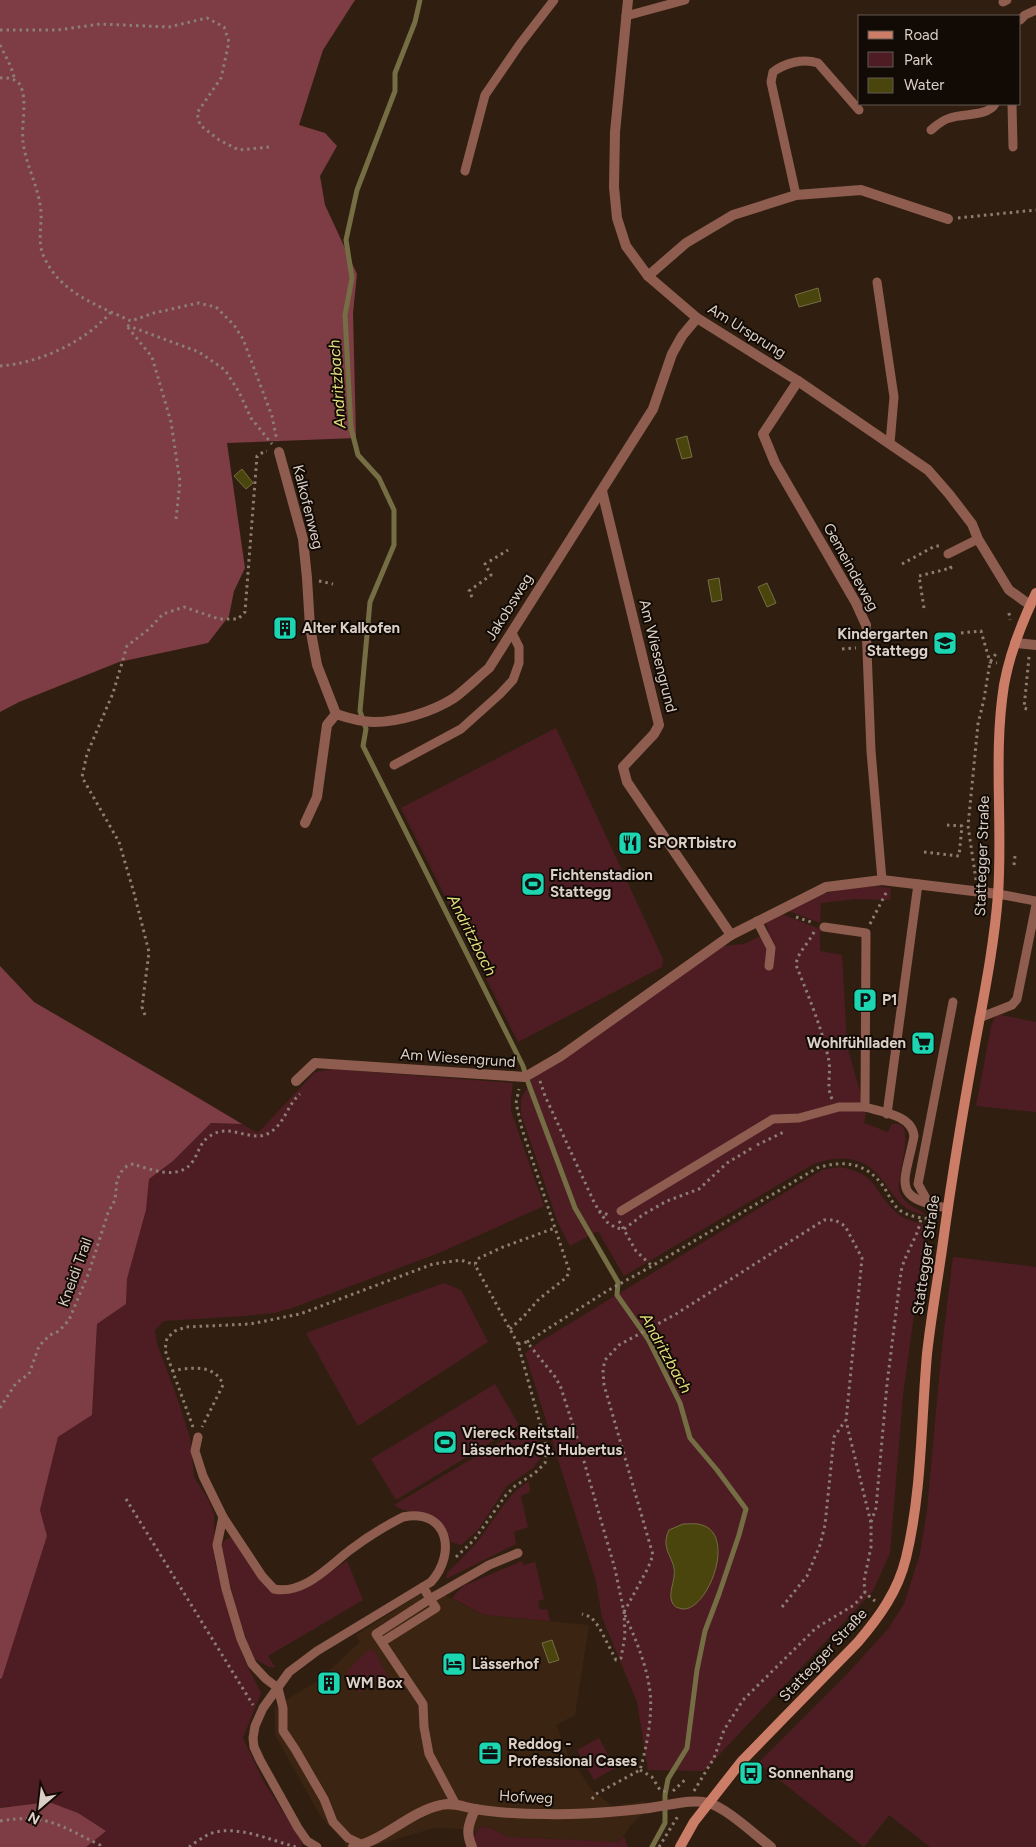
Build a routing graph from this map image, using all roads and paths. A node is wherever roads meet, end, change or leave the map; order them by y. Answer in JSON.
{"nodes":[{"id":1,"x":554,"y":0,"type":"edge"},
{"id":2,"x":628,"y":0,"type":"edge"},
{"id":3,"x":685,"y":0,"type":"edge"},
{"id":4,"x":1036,"y":10,"type":"edge"},
{"id":5,"x":626,"y":16,"type":"junction"},
{"id":6,"x":1021,"y":19,"type":"edge"},
{"id":7,"x":0,"y":30,"type":"edge"},
{"id":8,"x":0,"y":45,"type":"edge"},
{"id":9,"x":0,"y":78,"type":"edge"},
{"id":10,"x":15,"y":80,"type":"junction"},
{"id":11,"x":994,"y":105,"type":"edge"},
{"id":12,"x":1012,"y":105,"type":"edge"},
{"id":13,"x":859,"y":110,"type":"dead end"},
{"id":14,"x":930,"y":130,"type":"dead end"},
{"id":15,"x":269,"y":147,"type":"dead end"},
{"id":16,"x":1013,"y":147,"type":"dead end"},
{"id":17,"x":465,"y":171,"type":"dead end"},
{"id":18,"x":796,"y":195,"type":"junction"},
{"id":19,"x":1036,"y":210,"type":"edge"},
{"id":20,"x":948,"y":219,"type":"joint"},
{"id":21,"x":648,"y":276,"type":"junction"},
{"id":22,"x":877,"y":282,"type":"dead end"},
{"id":23,"x":111,"y":312,"type":"junction"},
{"id":24,"x":697,"y":318,"type":"junction"},
{"id":25,"x":0,"y":366,"type":"edge"},
{"id":26,"x":798,"y":382,"type":"junction"},
{"id":27,"x":890,"y":443,"type":"junction"},
{"id":28,"x":279,"y":454,"type":"junction"},
{"id":29,"x":602,"y":491,"type":"junction"},
{"id":30,"x":176,"y":519,"type":"dead end"},
{"id":31,"x":978,"y":539,"type":"junction"},
{"id":32,"x":508,"y":550,"type":"dead end"},
{"id":33,"x":948,"y":554,"type":"junction"},
{"id":34,"x":902,"y":564,"type":"dead end"},
{"id":35,"x":1036,"y":593,"type":"edge"},
{"id":36,"x":472,"y":597,"type":"dead end"},
{"id":37,"x":1030,"y":605,"type":"junction"},
{"id":38,"x":924,"y":608,"type":"dead end"},
{"id":39,"x":1009,"y":613,"type":"dead end"},
{"id":40,"x":866,"y":625,"type":"joint"},
{"id":41,"x":1010,"y":625,"type":"dead end"},
{"id":42,"x":512,"y":633,"type":"junction"},
{"id":43,"x":961,"y":633,"type":"dead end"},
{"id":44,"x":1014,"y":643,"type":"junction"},
{"id":45,"x":1034,"y":645,"type":"edge"},
{"id":46,"x":1000,"y":647,"type":"dead end"},
{"id":47,"x":990,"y":662,"type":"junction"},
{"id":48,"x":1008,"y":665,"type":"junction"},
{"id":49,"x":1027,"y":709,"type":"dead end"},
{"id":50,"x":336,"y":714,"type":"junction"},
{"id":51,"x":394,"y":766,"type":"dead end"},
{"id":52,"x":305,"y":823,"type":"dead end"},
{"id":53,"x":947,"y":825,"type":"dead end"},
{"id":54,"x":924,"y":852,"type":"dead end"},
{"id":55,"x":886,"y":883,"type":"junction"},
{"id":56,"x":918,"y":884,"type":"junction"},
{"id":57,"x":980,"y":892,"type":"junction"},
{"id":58,"x":998,"y":894,"type":"junction"},
{"id":59,"x":1036,"y":901,"type":"edge"},
{"id":60,"x":1036,"y":905,"type":"edge"},
{"id":61,"x":778,"y":910,"type":"junction"},
{"id":62,"x":757,"y":921,"type":"junction"},
{"id":63,"x":821,"y":926,"type":"junction"},
{"id":64,"x":866,"y":934,"type":"junction"},
{"id":65,"x":731,"y":935,"type":"junction"},
{"id":66,"x":1033,"y":935,"type":"edge"},
{"id":67,"x":769,"y":966,"type":"dead end"},
{"id":68,"x":953,"y":1002,"type":"dead end"},
{"id":69,"x":144,"y":1015,"type":"dead end"},
{"id":70,"x":979,"y":1018,"type":"junction"},
{"id":71,"x":539,"y":1068,"type":"junction"},
{"id":72,"x":296,"y":1081,"type":"dead end"},
{"id":73,"x":514,"y":1081,"type":"junction"},
{"id":74,"x":306,"y":1088,"type":"dead end"},
{"id":75,"x":839,"y":1107,"type":"junction"},
{"id":76,"x":865,"y":1107,"type":"junction"},
{"id":77,"x":887,"y":1114,"type":"junction"},
{"id":78,"x":790,"y":1129,"type":"dead end"},
{"id":79,"x":939,"y":1206,"type":"junction"},
{"id":80,"x":621,"y":1210,"type":"dead end"},
{"id":81,"x":599,"y":1211,"type":"junction"},
{"id":82,"x":922,"y":1218,"type":"junction"},
{"id":83,"x":941,"y":1220,"type":"junction"},
{"id":84,"x":554,"y":1228,"type":"junction"},
{"id":85,"x":624,"y":1228,"type":"junction"},
{"id":86,"x":475,"y":1265,"type":"junction"},
{"id":87,"x":652,"y":1266,"type":"junction"},
{"id":88,"x":510,"y":1329,"type":"junction"},
{"id":89,"x":527,"y":1342,"type":"junction"},
{"id":90,"x":518,"y":1344,"type":"junction"},
{"id":91,"x":172,"y":1372,"type":"junction"},
{"id":92,"x":0,"y":1408,"type":"edge"},
{"id":93,"x":846,"y":1421,"type":"junction"},
{"id":94,"x":198,"y":1437,"type":"junction"},
{"id":95,"x":126,"y":1499,"type":"dead end"},
{"id":96,"x":224,"y":1518,"type":"junction"},
{"id":97,"x":871,"y":1523,"type":"junction"},
{"id":98,"x":518,"y":1553,"type":"dead end"},
{"id":99,"x":439,"y":1573,"type":"junction"},
{"id":100,"x":423,"y":1587,"type":"junction"},
{"id":101,"x":865,"y":1593,"type":"junction"},
{"id":102,"x":430,"y":1599,"type":"junction"},
{"id":103,"x":876,"y":1602,"type":"junction"},
{"id":104,"x":782,"y":1607,"type":"dead end"},
{"id":105,"x":886,"y":1608,"type":"junction"},
{"id":106,"x":870,"y":1609,"type":"dead end"},
{"id":107,"x":624,"y":1612,"type":"junction"},
{"id":108,"x":582,"y":1614,"type":"dead end"},
{"id":109,"x":368,"y":1621,"type":"junction"},
{"id":110,"x":376,"y":1634,"type":"junction"},
{"id":111,"x":382,"y":1642,"type":"junction"},
{"id":112,"x":278,"y":1688,"type":"junction"},
{"id":113,"x":260,"y":1716,"type":"junction"},
{"id":114,"x":640,"y":1770,"type":"junction"},
{"id":115,"x":687,"y":1778,"type":"dead end"},
{"id":116,"x":592,"y":1799,"type":"dead end"},
{"id":117,"x":692,"y":1802,"type":"junction"},
{"id":118,"x":709,"y":1803,"type":"junction"},
{"id":119,"x":455,"y":1804,"type":"junction"},
{"id":120,"x":475,"y":1809,"type":"junction"},
{"id":121,"x":0,"y":1822,"type":"edge"},
{"id":122,"x":364,"y":1845,"type":"junction"},
{"id":123,"x":101,"y":1847,"type":"edge"},
{"id":124,"x":189,"y":1847,"type":"edge"},
{"id":125,"x":296,"y":1847,"type":"edge"},
{"id":126,"x":317,"y":1847,"type":"edge"},
{"id":127,"x":352,"y":1847,"type":"edge"},
{"id":128,"x":472,"y":1847,"type":"edge"},
{"id":129,"x":659,"y":1847,"type":"edge"},
{"id":130,"x":680,"y":1847,"type":"edge"},
{"id":131,"x":771,"y":1847,"type":"edge"}],
"edges":[{"from":1,"to":17,"type":"lane"},
{"from":2,"to":5,"type":"street","name":"Am Ursprung"},
{"from":3,"to":5,"type":"lane"},
{"from":4,"to":6,"type":"lane"},
{"from":5,"to":21,"type":"street","name":"Am Ursprung"},
{"from":7,"to":15,"type":"path"},
{"from":8,"to":10,"type":"path"},
{"from":9,"to":10,"type":"path"},
{"from":10,"to":23,"type":"path"},
{"from":11,"to":14,"type":"lane"},
{"from":12,"to":16,"type":"lane"},
{"from":13,"to":18,"type":"lane"},
{"from":18,"to":20,"type":"street"},
{"from":18,"to":21,"type":"street"},
{"from":19,"to":20,"type":"path"},
{"from":21,"to":24,"type":"street","name":"Am Ursprung"},
{"from":22,"to":27,"type":"lane"},
{"from":23,"to":25,"type":"path"},
{"from":23,"to":28,"type":"path"},
{"from":24,"to":26,"type":"street","name":"Am Ursprung"},
{"from":24,"to":29,"type":"street","name":"Jakobsweg"},
{"from":26,"to":27,"type":"street","name":"Am Ursprung"},
{"from":26,"to":40,"type":"street","name":"Gemeindeweg"},
{"from":27,"to":31,"type":"street","name":"Am Ursprung"},
{"from":28,"to":30,"type":"path"},
{"from":28,"to":50,"type":"street","name":"Kalkofenweg"},
{"from":28,"to":69,"type":"path"},
{"from":29,"to":42,"type":"street","name":"Jakobsweg"},
{"from":29,"to":65,"type":"street","name":"Am Wiesengrund"},
{"from":31,"to":33,"type":"lane"},
{"from":31,"to":37,"type":"street","name":"Am Ursprung"},
{"from":32,"to":36,"type":"path"},
{"from":33,"to":34,"type":"path"},
{"from":33,"to":38,"type":"path"},
{"from":35,"to":37,"type":"main road","name":"Stattegger Straße"},
{"from":37,"to":44,"type":"main road","name":"Stattegger Straße"},
{"from":39,"to":41,"type":"path"},
{"from":40,"to":55,"type":"lane","name":"Gemeindeweg"},
{"from":42,"to":50,"type":"street","name":"Jakobsweg"},
{"from":42,"to":51,"type":"lane"},
{"from":43,"to":47,"type":"path"},
{"from":44,"to":45,"type":"street"},
{"from":44,"to":48,"type":"main road","name":"Stattegger Straße"},
{"from":45,"to":49,"type":"path"},
{"from":46,"to":47,"type":"path"},
{"from":47,"to":48,"type":"path"},
{"from":47,"to":57,"type":"path"},
{"from":48,"to":58,"type":"main road","name":"Stattegger Straße"},
{"from":50,"to":52,"type":"street"},
{"from":53,"to":54,"type":"path"},
{"from":55,"to":56,"type":"street","name":"Am Wiesengrund"},
{"from":55,"to":61,"type":"street","name":"Am Wiesengrund"},
{"from":55,"to":64,"type":"path"},
{"from":56,"to":57,"type":"street","name":"Am Wiesengrund"},
{"from":56,"to":77,"type":"lane"},
{"from":57,"to":58,"type":"street","name":"Am Wiesengrund"},
{"from":58,"to":59,"type":"lane"},
{"from":58,"to":70,"type":"main road","name":"Stattegger Straße"},
{"from":60,"to":66,"type":"lane"},
{"from":61,"to":62,"type":"street","name":"Am Wiesengrund"},
{"from":61,"to":63,"type":"path"},
{"from":62,"to":65,"type":"street","name":"Am Wiesengrund"},
{"from":62,"to":67,"type":"lane"},
{"from":63,"to":64,"type":"lane"},
{"from":63,"to":75,"type":"path"},
{"from":64,"to":76,"type":"lane"},
{"from":65,"to":71,"type":"street","name":"Am Wiesengrund"},
{"from":66,"to":70,"type":"lane"},
{"from":68,"to":79,"type":"lane"},
{"from":70,"to":79,"type":"main road","name":"Stattegger Straße"},
{"from":71,"to":73,"type":"street","name":"Am Wiesengrund"},
{"from":71,"to":81,"type":"path"},
{"from":72,"to":73,"type":"street","name":"Am Wiesengrund"},
{"from":73,"to":84,"type":"path"},
{"from":74,"to":92,"type":"path","name":"Kneidi Trail"},
{"from":75,"to":76,"type":"lane"},
{"from":75,"to":80,"type":"lane"},
{"from":76,"to":77,"type":"lane"},
{"from":77,"to":79,"type":"lane"},
{"from":78,"to":85,"type":"path"},
{"from":79,"to":83,"type":"main road","name":"Stattegger Straße"},
{"from":79,"to":83,"type":"path"},
{"from":81,"to":85,"type":"path"},
{"from":81,"to":85,"type":"path"},
{"from":82,"to":83,"type":"path"},
{"from":82,"to":87,"type":"path"},
{"from":82,"to":97,"type":"path"},
{"from":83,"to":105,"type":"main road","name":"Stattegger Straße"},
{"from":84,"to":86,"type":"path"},
{"from":84,"to":88,"type":"path"},
{"from":85,"to":87,"type":"path"},
{"from":86,"to":88,"type":"path"},
{"from":86,"to":91,"type":"path"},
{"from":87,"to":89,"type":"path"},
{"from":88,"to":90,"type":"path"},
{"from":89,"to":90,"type":"path"},
{"from":89,"to":107,"type":"path"},
{"from":90,"to":99,"type":"path"},
{"from":91,"to":94,"type":"path"},
{"from":91,"to":94,"type":"path"},
{"from":93,"to":97,"type":"path"},
{"from":93,"to":104,"type":"path"},
{"from":93,"to":107,"type":"path"},
{"from":94,"to":96,"type":"lane"},
{"from":95,"to":113,"type":"path"},
{"from":96,"to":99,"type":"lane"},
{"from":96,"to":112,"type":"lane"},
{"from":97,"to":101,"type":"path"},
{"from":98,"to":102,"type":"lane"},
{"from":99,"to":100,"type":"lane"},
{"from":100,"to":102,"type":"lane"},
{"from":100,"to":109,"type":"lane"},
{"from":101,"to":103,"type":"path"},
{"from":101,"to":117,"type":"path"},
{"from":102,"to":110,"type":"lane"},
{"from":102,"to":111,"type":"lane"},
{"from":103,"to":105,"type":"path"},
{"from":103,"to":106,"type":"path"},
{"from":105,"to":118,"type":"main road","name":"Stattegger Straße"},
{"from":107,"to":108,"type":"path"},
{"from":107,"to":114,"type":"path"},
{"from":109,"to":110,"type":"lane"},
{"from":109,"to":112,"type":"lane"},
{"from":110,"to":111,"type":"lane"},
{"from":111,"to":119,"type":"lane"},
{"from":112,"to":113,"type":"lane"},
{"from":112,"to":122,"type":"lane"},
{"from":113,"to":126,"type":"lane"},
{"from":114,"to":115,"type":"path"},
{"from":114,"to":116,"type":"path"},
{"from":117,"to":118,"type":"street","name":"Hofweg"},
{"from":117,"to":120,"type":"street","name":"Hofweg"},
{"from":117,"to":129,"type":"path"},
{"from":118,"to":130,"type":"main road","name":"Stattegger Straße"},
{"from":118,"to":131,"type":"street"},
{"from":119,"to":120,"type":"street","name":"Hofweg"},
{"from":119,"to":122,"type":"street","name":"Hofweg"},
{"from":120,"to":128,"type":"street"},
{"from":121,"to":123,"type":"path"},
{"from":122,"to":127,"type":"street","name":"Hofweg"},
{"from":124,"to":125,"type":"path"}]}
